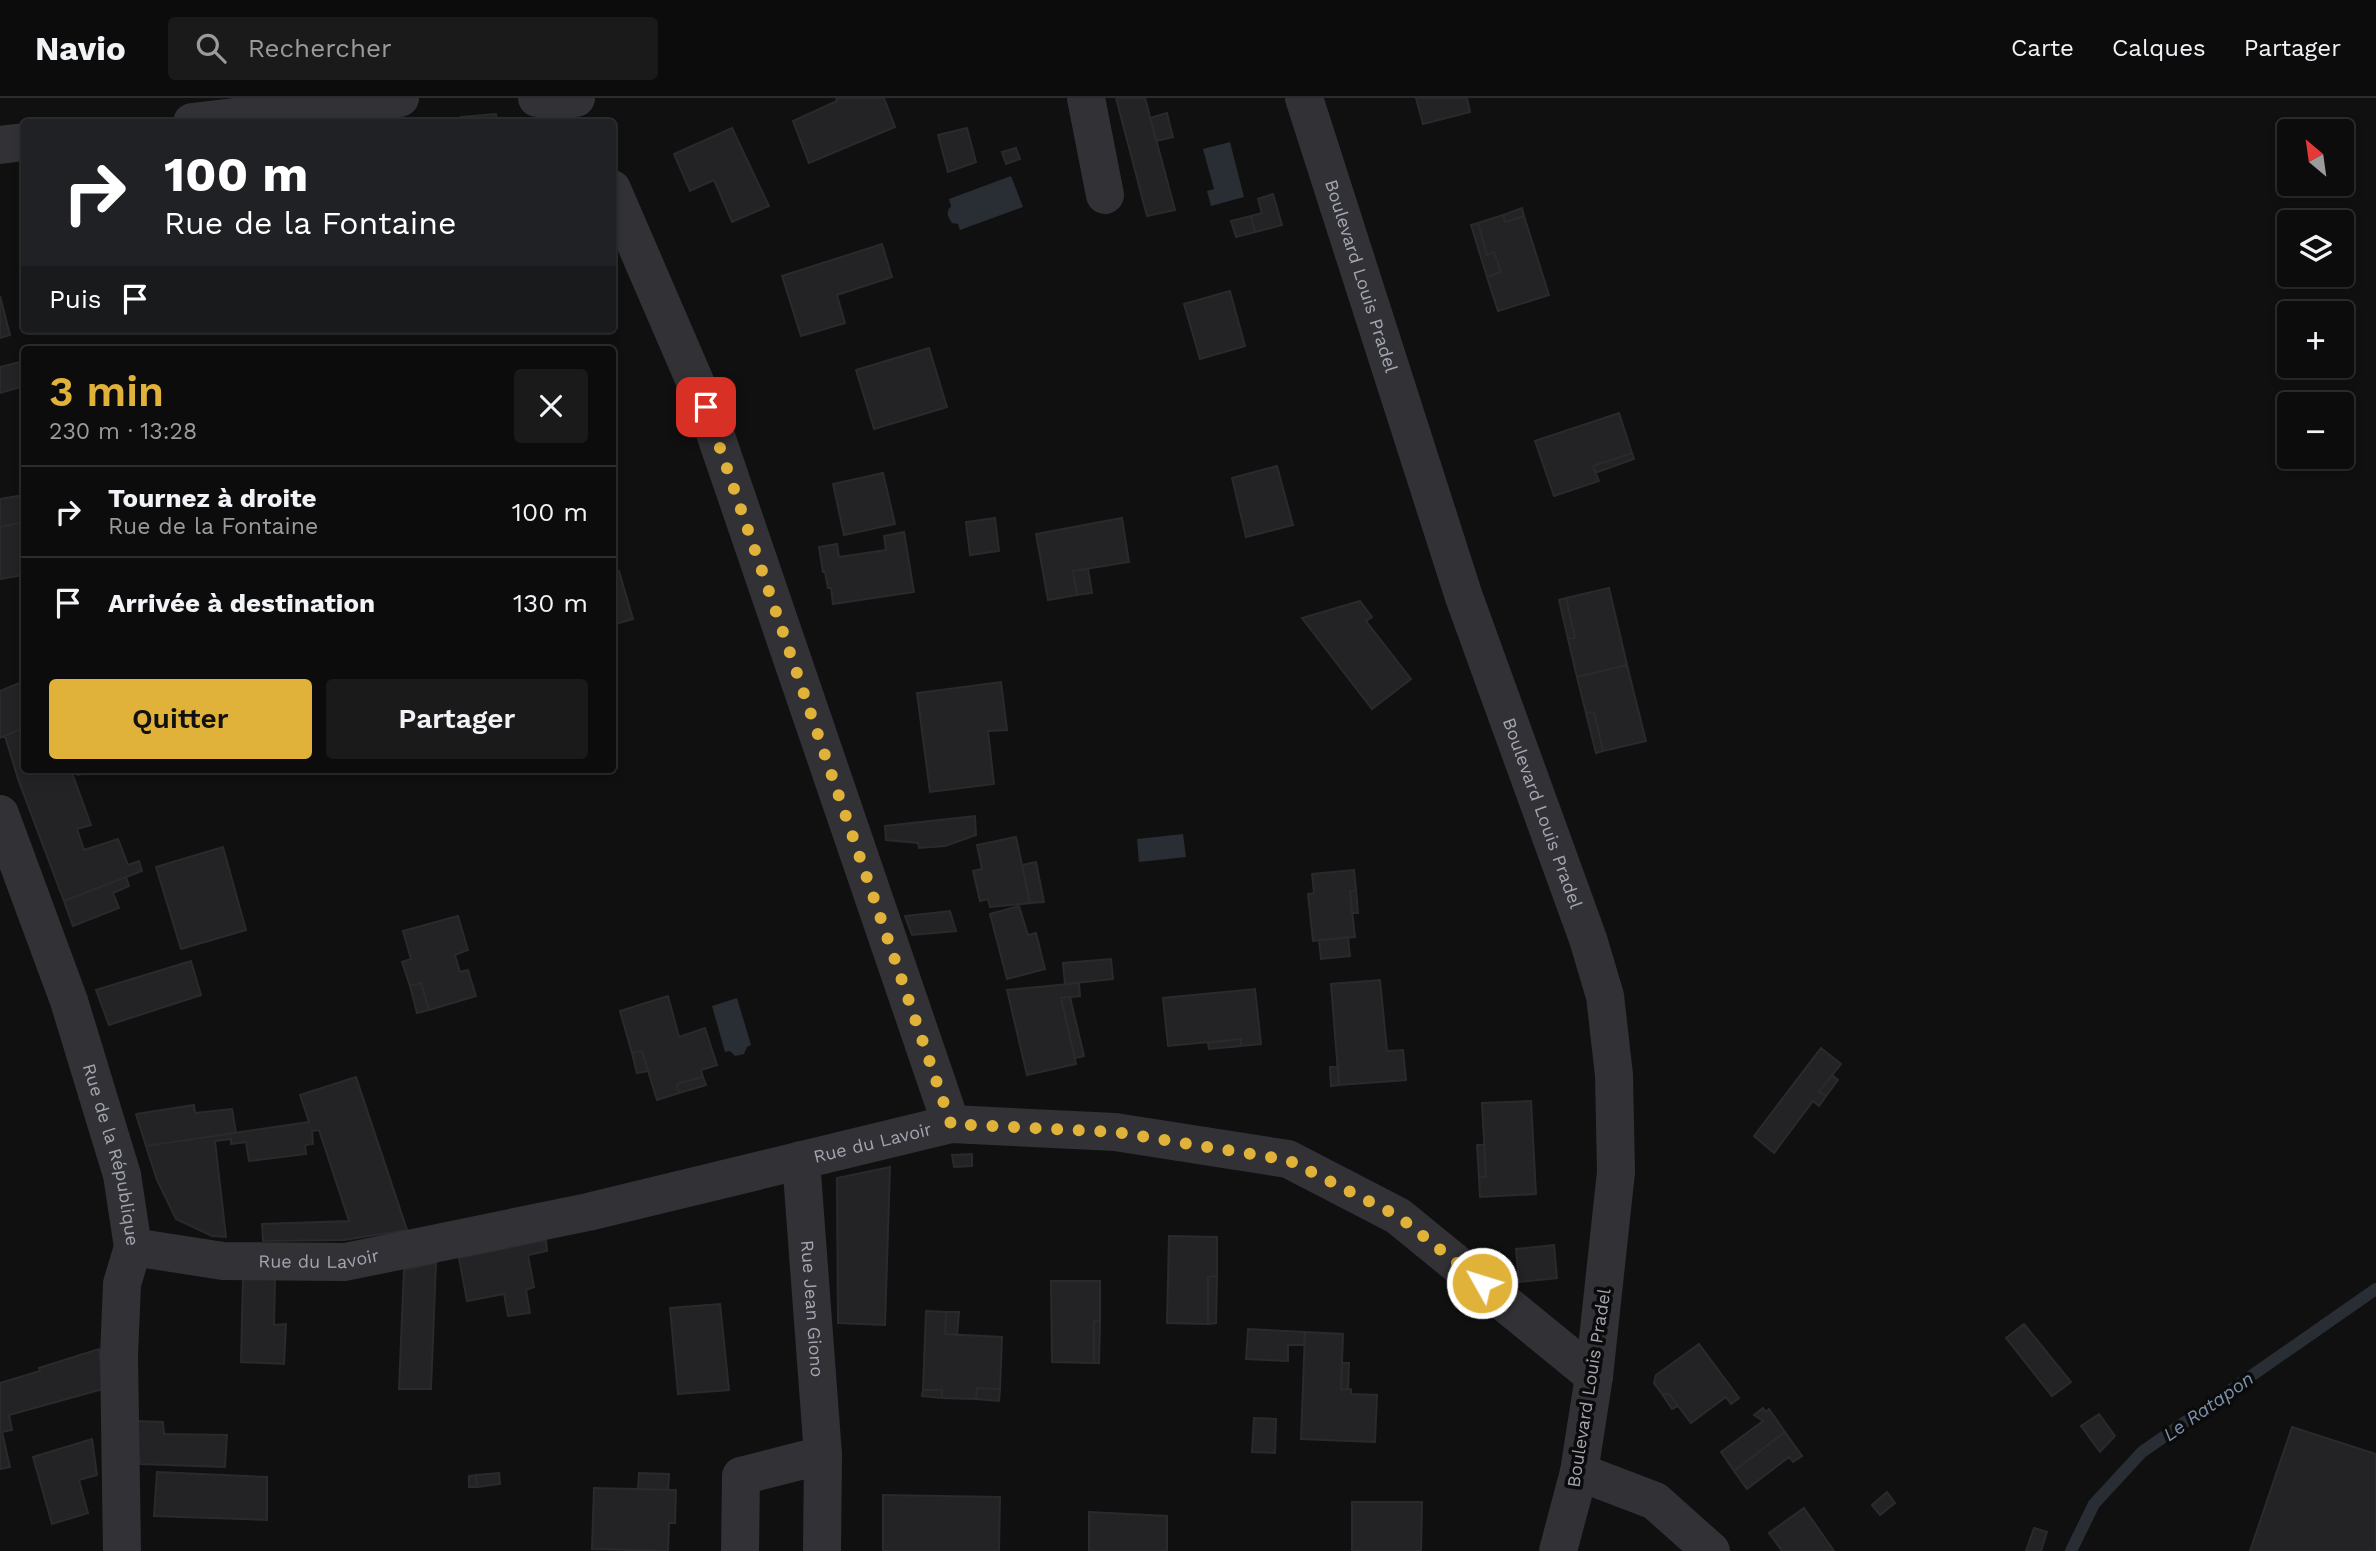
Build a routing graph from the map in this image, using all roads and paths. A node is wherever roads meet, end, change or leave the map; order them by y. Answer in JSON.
{"nodes":[{"id":1,"x":400,"y":98,"type":"edge"},
{"id":2,"x":1086,"y":98,"type":"edge"},
{"id":3,"x":1304,"y":98,"type":"edge"},
{"id":4,"x":218,"y":119,"type":"edge"},
{"id":5,"x":21,"y":142,"type":"edge"},
{"id":6,"x":0,"y":145,"type":"edge"},
{"id":7,"x":1105,"y":195,"type":"dead end"},
{"id":8,"x":616,"y":198,"type":"edge"},
{"id":9,"x":0,"y":814,"type":"edge"},
{"id":10,"x":951,"y":1124,"type":"junction"},
{"id":11,"x":801,"y":1160,"type":"junction"},
{"id":12,"x":132,"y":1247,"type":"junction"},
{"id":13,"x":1594,"y":1376,"type":"junction"},
{"id":14,"x":823,"y":1455,"type":"junction"},
{"id":15,"x":1579,"y":1472,"type":"junction"},
{"id":16,"x":122,"y":1551,"type":"edge"},
{"id":17,"x":740,"y":1551,"type":"edge"},
{"id":18,"x":822,"y":1551,"type":"edge"},
{"id":19,"x":1558,"y":1551,"type":"edge"},
{"id":20,"x":1711,"y":1551,"type":"edge"}],
"edges":[{"from":1,"to":4,"type":"street"},
{"from":2,"to":7,"type":"street"},
{"from":3,"to":13,"type":"street","name":"Boulevard Louis Pradel"},
{"from":5,"to":6,"type":"street"},
{"from":8,"to":10,"type":"street"},
{"from":9,"to":12,"type":"street","name":"Rue de la République"},
{"from":10,"to":11,"type":"street","name":"Rue du Lavoir"},
{"from":10,"to":13,"type":"street","name":"Rue du Lavoir"},
{"from":11,"to":12,"type":"street","name":"Rue du Lavoir"},
{"from":11,"to":14,"type":"street","name":"Rue Jean Giono"},
{"from":12,"to":16,"type":"street","name":"Rue de la République"},
{"from":13,"to":15,"type":"street","name":"Boulevard Louis Pradel"},
{"from":14,"to":17,"type":"street"},
{"from":14,"to":18,"type":"street","name":"Rue Jean Giono"},
{"from":15,"to":19,"type":"street","name":"Boulevard Louis Pradel"},
{"from":15,"to":20,"type":"street"}]}
